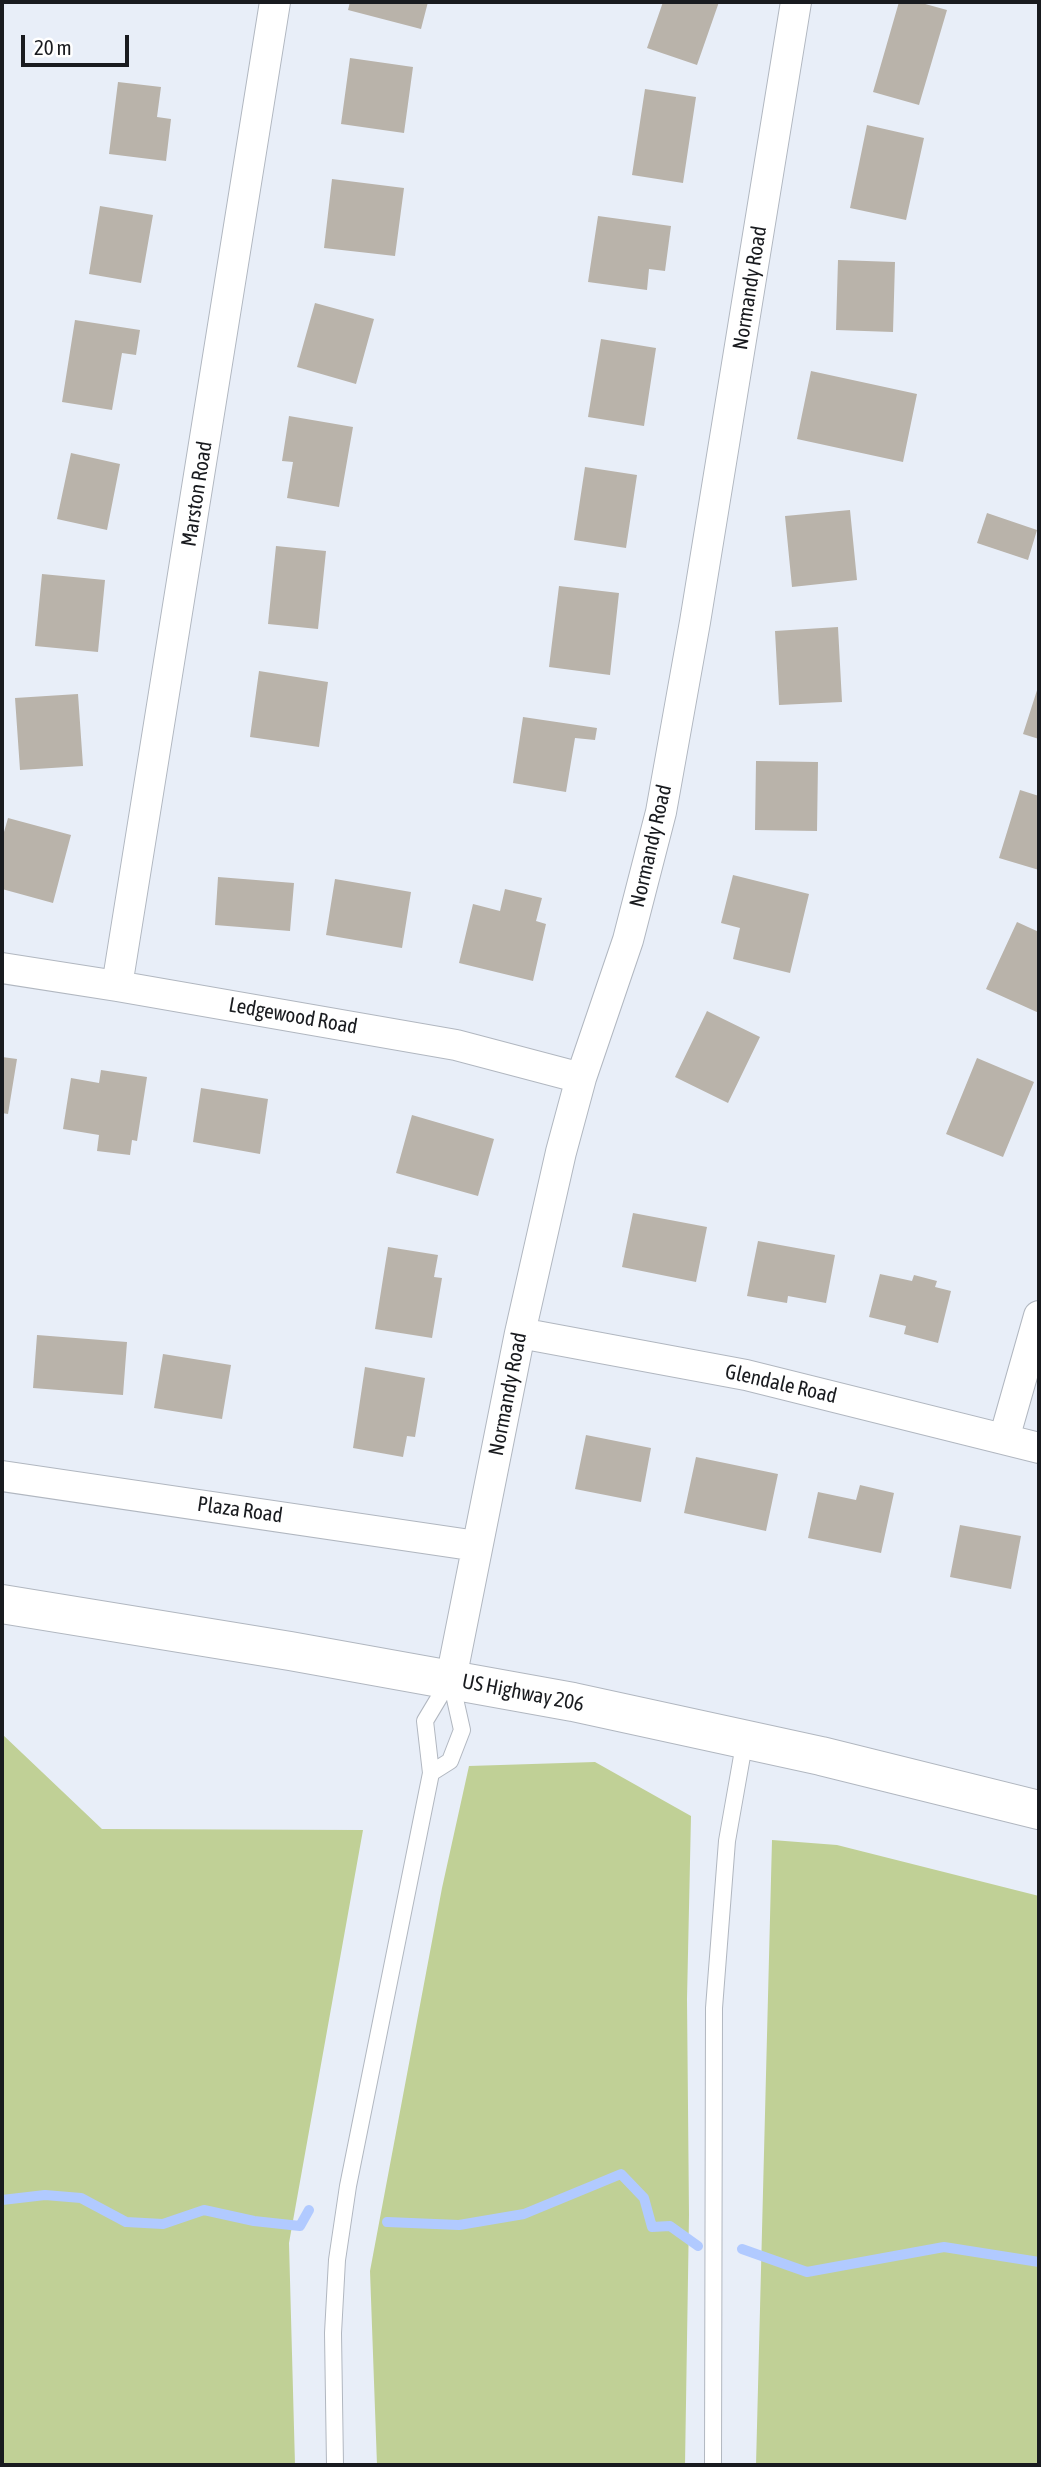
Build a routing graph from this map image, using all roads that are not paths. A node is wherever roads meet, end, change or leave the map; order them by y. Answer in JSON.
{"nodes":[{"id":1,"x":275,"y":2,"type":"edge"},
{"id":2,"x":796,"y":2,"type":"edge"},
{"id":3,"x":2,"y":968,"type":"edge"},
{"id":4,"x":117,"y":986,"type":"junction"},
{"id":5,"x":581,"y":1078,"type":"junction"},
{"id":6,"x":1039,"y":1315,"type":"edge"},
{"id":7,"x":520,"y":1333,"type":"junction"},
{"id":8,"x":1004,"y":1439,"type":"junction"},
{"id":9,"x":1039,"y":1448,"type":"edge"},
{"id":10,"x":2,"y":1475,"type":"edge"},
{"id":11,"x":477,"y":1546,"type":"junction"},
{"id":12,"x":2,"y":1604,"type":"edge"},
{"id":13,"x":451,"y":1679,"type":"junction"},
{"id":14,"x":745,"y":1739,"type":"junction"},
{"id":15,"x":431,"y":1773,"type":"junction"},
{"id":16,"x":1039,"y":1811,"type":"edge"},
{"id":17,"x":335,"y":2465,"type":"edge"},
{"id":18,"x":713,"y":2465,"type":"edge"}],
"edges":[{"from":1,"to":4,"type":"street","name":"Marston Road"},
{"from":2,"to":5,"type":"street","name":"Normandy Road"},
{"from":3,"to":4,"type":"street","name":"Ledgewood Road"},
{"from":4,"to":5,"type":"street","name":"Ledgewood Road"},
{"from":5,"to":7,"type":"street","name":"Normandy Road"},
{"from":6,"to":8,"type":"street"},
{"from":7,"to":8,"type":"street","name":"Glendale Road"},
{"from":7,"to":11,"type":"street","name":"Normandy Road"},
{"from":8,"to":9,"type":"street","name":"Glendale Road"},
{"from":10,"to":11,"type":"street","name":"Plaza Road"},
{"from":11,"to":13,"type":"street","name":"Normandy Road"},
{"from":12,"to":13,"type":"highway","name":"US Highway 206"},
{"from":13,"to":14,"type":"highway","name":"US Highway 206"},
{"from":13,"to":15,"type":"lane"},
{"from":13,"to":15,"type":"lane"},
{"from":14,"to":16,"type":"highway","name":"US Highway 206"},
{"from":14,"to":18,"type":"lane"},
{"from":15,"to":17,"type":"lane"}]}
